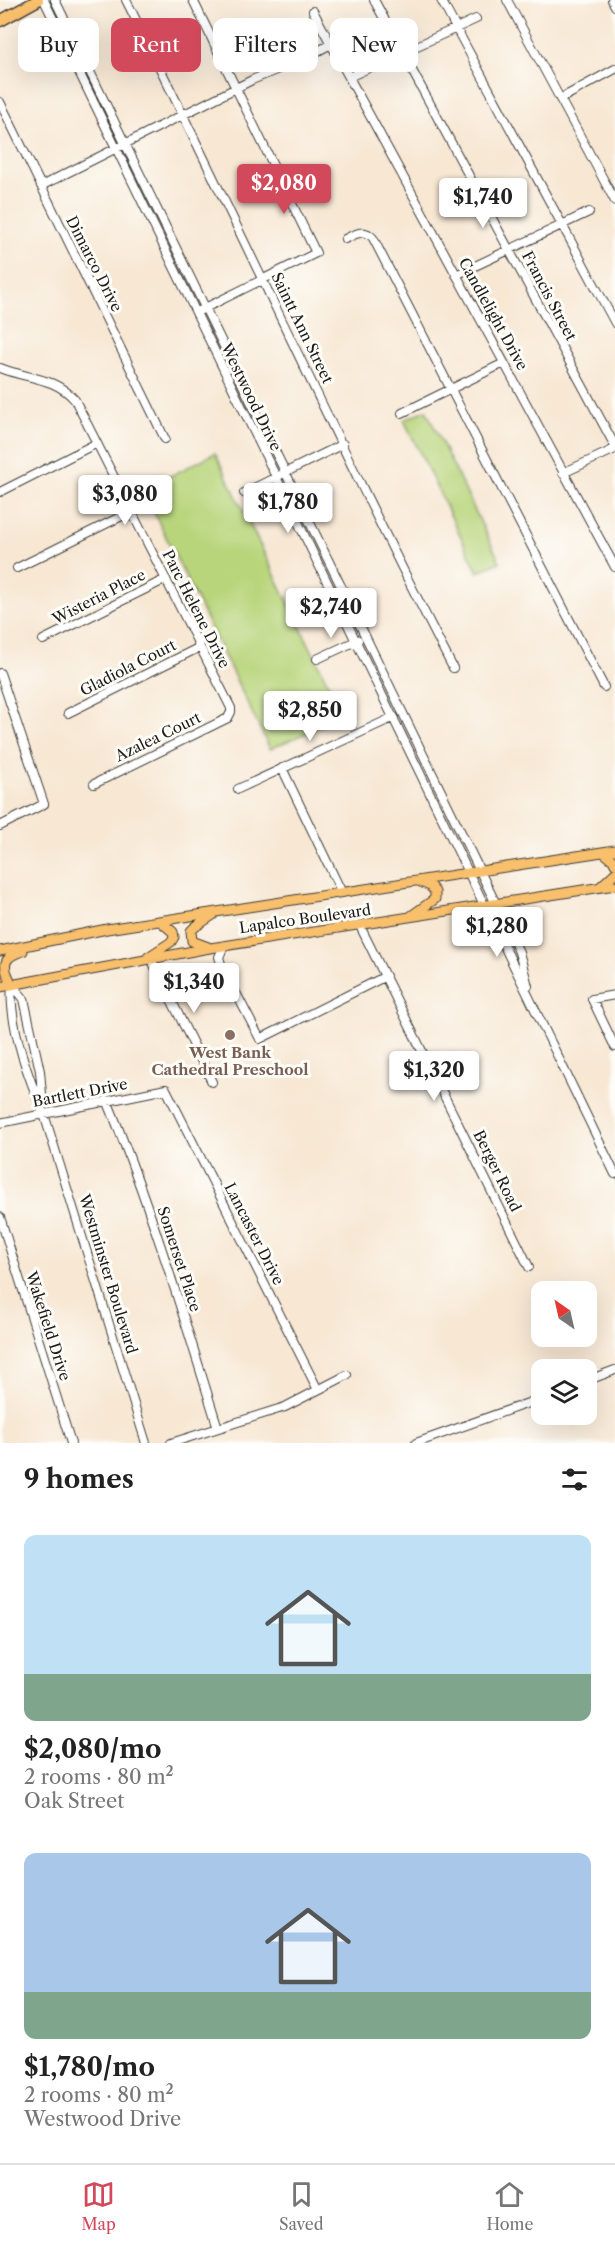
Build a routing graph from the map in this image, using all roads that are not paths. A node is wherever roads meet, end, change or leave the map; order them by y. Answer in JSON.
{"nodes":[{"id":1,"x":16,"y":0,"type":"edge"},
{"id":2,"x":38,"y":0,"type":"edge"},
{"id":3,"x":44,"y":0,"type":"edge"},
{"id":4,"x":55,"y":0,"type":"edge"},
{"id":5,"x":126,"y":0,"type":"edge"},
{"id":6,"x":193,"y":0,"type":"edge"},
{"id":7,"x":374,"y":0,"type":"edge"},
{"id":8,"x":441,"y":0,"type":"edge"},
{"id":9,"x":507,"y":0,"type":"edge"},
{"id":10,"x":612,"y":0,"type":"edge"},
{"id":11,"x":615,"y":6,"type":"edge"},
{"id":12,"x":313,"y":11,"type":"dead end"},
{"id":13,"x":384,"y":18,"type":"edge"},
{"id":14,"x":476,"y":19,"type":"dead end"},
{"id":15,"x":2,"y":20,"type":"edge"},
{"id":16,"x":456,"y":28,"type":"junction"},
{"id":17,"x":330,"y":42,"type":"edge"},
{"id":18,"x":330,"y":44,"type":"edge"},
{"id":19,"x":418,"y":45,"type":"edge"},
{"id":20,"x":615,"y":69,"type":"edge"},
{"id":21,"x":346,"y":72,"type":"edge"},
{"id":22,"x":360,"y":72,"type":"edge"},
{"id":23,"x":413,"y":72,"type":"edge"},
{"id":24,"x":349,"y":77,"type":"junction"},
{"id":25,"x":237,"y":88,"type":"junction"},
{"id":26,"x":560,"y":99,"type":"junction"},
{"id":27,"x":0,"y":102,"type":"edge"},
{"id":28,"x":183,"y":115,"type":"junction"},
{"id":29,"x":125,"y":144,"type":"junction"},
{"id":30,"x":115,"y":149,"type":"junction"},
{"id":31,"x":40,"y":186,"type":"junction"},
{"id":32,"x":615,"y":201,"type":"edge"},
{"id":33,"x":589,"y":213,"type":"dead end"},
{"id":34,"x":562,"y":225,"type":"junction"},
{"id":35,"x":345,"y":239,"type":"dead end"},
{"id":36,"x":509,"y":250,"type":"junction"},
{"id":37,"x":456,"y":275,"type":"junction"},
{"id":38,"x":264,"y":279,"type":"junction"},
{"id":39,"x":205,"y":308,"type":"junction"},
{"id":40,"x":195,"y":313,"type":"junction"},
{"id":41,"x":615,"y":323,"type":"edge"},
{"id":42,"x":504,"y":363,"type":"junction"},
{"id":43,"x":0,"y":368,"type":"edge"},
{"id":44,"x":450,"y":390,"type":"junction"},
{"id":45,"x":402,"y":413,"type":"dead end"},
{"id":46,"x":165,"y":439,"type":"dead end"},
{"id":47,"x":98,"y":443,"type":"junction"},
{"id":48,"x":343,"y":444,"type":"junction"},
{"id":49,"x":615,"y":447,"type":"edge"},
{"id":50,"x":285,"y":472,"type":"junction"},
{"id":51,"x":563,"y":473,"type":"junction"},
{"id":52,"x":275,"y":477,"type":"junction"},
{"id":53,"x":0,"y":492,"type":"edge"},
{"id":54,"x":244,"y":493,"type":"dead end"},
{"id":55,"x":132,"y":511,"type":"junction"},
{"id":56,"x":615,"y":567,"type":"edge"},
{"id":57,"x":17,"y":568,"type":"dead end"},
{"id":58,"x":166,"y":579,"type":"junction"},
{"id":59,"x":365,"y":637,"type":"junction"},
{"id":60,"x":43,"y":640,"type":"dead end"},
{"id":61,"x":355,"y":642,"type":"junction"},
{"id":62,"x":200,"y":647,"type":"junction"},
{"id":63,"x":317,"y":659,"type":"dead end"},
{"id":64,"x":453,"y":668,"type":"dead end"},
{"id":65,"x":0,"y":674,"type":"edge"},
{"id":66,"x":604,"y":687,"type":"dead end"},
{"id":67,"x":231,"y":712,"type":"joint"},
{"id":68,"x":68,"y":713,"type":"dead end"},
{"id":69,"x":394,"y":717,"type":"junction"},
{"id":70,"x":282,"y":768,"type":"junction"},
{"id":71,"x":94,"y":784,"type":"dead end"},
{"id":72,"x":238,"y":789,"type":"dead end"},
{"id":73,"x":0,"y":826,"type":"edge"},
{"id":74,"x":615,"y":850,"type":"edge"},
{"id":75,"x":603,"y":852,"type":"junction"},
{"id":76,"x":615,"y":864,"type":"edge"},
{"id":77,"x":480,"y":870,"type":"junction"},
{"id":78,"x":468,"y":873,"type":"junction"},
{"id":79,"x":615,"y":873,"type":"edge"},
{"id":80,"x":418,"y":881,"type":"junction"},
{"id":81,"x":615,"y":885,"type":"edge"},
{"id":82,"x":599,"y":888,"type":"junction"},
{"id":83,"x":342,"y":893,"type":"junction"},
{"id":84,"x":496,"y":904,"type":"junction"},
{"id":85,"x":486,"y":906,"type":"junction"},
{"id":86,"x":218,"y":912,"type":"junction"},
{"id":87,"x":406,"y":919,"type":"junction"},
{"id":88,"x":160,"y":921,"type":"junction"},
{"id":89,"x":360,"y":926,"type":"junction"},
{"id":90,"x":66,"y":938,"type":"junction"},
{"id":91,"x":224,"y":946,"type":"junction"},
{"id":92,"x":210,"y":948,"type":"junction"},
{"id":93,"x":0,"y":951,"type":"edge"},
{"id":94,"x":148,"y":960,"type":"junction"},
{"id":95,"x":386,"y":976,"type":"junction"},
{"id":96,"x":12,"y":984,"type":"junction"},
{"id":97,"x":0,"y":987,"type":"edge"},
{"id":98,"x":615,"y":995,"type":"edge"},
{"id":99,"x":531,"y":999,"type":"junction"},
{"id":100,"x":615,"y":1047,"type":"edge"},
{"id":101,"x":212,"y":1082,"type":"dead end"},
{"id":102,"x":166,"y":1089,"type":"joint"},
{"id":103,"x":107,"y":1100,"type":"junction"},
{"id":104,"x":44,"y":1114,"type":"junction"},
{"id":105,"x":0,"y":1123,"type":"edge"},
{"id":106,"x":612,"y":1158,"type":"edge"},
{"id":107,"x":615,"y":1173,"type":"edge"},
{"id":108,"x":0,"y":1217,"type":"edge"},
{"id":109,"x":530,"y":1267,"type":"dead end"},
{"id":110,"x":615,"y":1370,"type":"edge"},
{"id":111,"x":347,"y":1375,"type":"dead end"},
{"id":112,"x":597,"y":1377,"type":"edge"},
{"id":113,"x":318,"y":1390,"type":"junction"},
{"id":114,"x":531,"y":1402,"type":"edge"},
{"id":115,"x":218,"y":1428,"type":"junction"},
{"id":116,"x":71,"y":1443,"type":"edge"},
{"id":117,"x":146,"y":1443,"type":"edge"},
{"id":118,"x":171,"y":1443,"type":"edge"},
{"id":119,"x":416,"y":1443,"type":"edge"}],
"edges":[{"from":1,"to":15,"type":"highway"},
{"from":2,"to":15,"type":"highway"},
{"from":3,"to":30,"type":"street","name":"Westwood Drive"},
{"from":4,"to":29,"type":"street","name":"Westwood Drive"},
{"from":5,"to":28,"type":"street","name":"Saintt Ann Street"},
{"from":6,"to":25,"type":"street"},
{"from":7,"to":13,"type":"street","name":"Francis Street"},
{"from":8,"to":16,"type":"street"},
{"from":9,"to":26,"type":"street"},
{"from":10,"to":11,"type":"street"},
{"from":12,"to":17,"type":"street","name":"Candlelight Drive"},
{"from":14,"to":16,"type":"street"},
{"from":16,"to":19,"type":"street"},
{"from":16,"to":34,"type":"street"},
{"from":18,"to":25,"type":"street"},
{"from":20,"to":26,"type":"street"},
{"from":21,"to":24,"type":"street","name":"Candlelight Drive"},
{"from":22,"to":24,"type":"street"},
{"from":23,"to":36,"type":"street","name":"Francis Street"},
{"from":24,"to":37,"type":"street","name":"Candlelight Drive"},
{"from":25,"to":28,"type":"street"},
{"from":25,"to":38,"type":"street"},
{"from":26,"to":32,"type":"street"},
{"from":27,"to":31,"type":"street","name":"Dimarco Drive"},
{"from":28,"to":29,"type":"street"},
{"from":28,"to":38,"type":"street","name":"Saintt Ann Street"},
{"from":29,"to":30,"type":"street"},
{"from":29,"to":39,"type":"street","name":"Westwood Drive"},
{"from":30,"to":31,"type":"street"},
{"from":30,"to":40,"type":"street","name":"Westwood Drive"},
{"from":31,"to":46,"type":"street","name":"Dimarco Drive"},
{"from":33,"to":34,"type":"street"},
{"from":34,"to":36,"type":"street"},
{"from":34,"to":41,"type":"street"},
{"from":35,"to":44,"type":"street"},
{"from":36,"to":37,"type":"street"},
{"from":36,"to":49,"type":"street","name":"Francis Street"},
{"from":37,"to":42,"type":"street","name":"Candlelight Drive"},
{"from":38,"to":39,"type":"street"},
{"from":38,"to":48,"type":"street","name":"Saintt Ann Street"},
{"from":39,"to":40,"type":"street"},
{"from":39,"to":50,"type":"street","name":"Westwood Drive"},
{"from":40,"to":52,"type":"street","name":"Westwood Drive"},
{"from":42,"to":44,"type":"street"},
{"from":42,"to":51,"type":"street","name":"Candlelight Drive"},
{"from":43,"to":47,"type":"street","name":"Parc Helene Drive"},
{"from":44,"to":45,"type":"street"},
{"from":44,"to":66,"type":"street"},
{"from":47,"to":53,"type":"street"},
{"from":47,"to":55,"type":"street","name":"Parc Helene Drive"},
{"from":48,"to":50,"type":"street"},
{"from":48,"to":64,"type":"street","name":"Saintt Ann Street"},
{"from":49,"to":51,"type":"street"},
{"from":50,"to":52,"type":"street"},
{"from":50,"to":59,"type":"street","name":"Westwood Drive"},
{"from":51,"to":56,"type":"street","name":"Candlelight Drive"},
{"from":52,"to":54,"type":"street"},
{"from":52,"to":61,"type":"street","name":"Westwood Drive"},
{"from":55,"to":57,"type":"street"},
{"from":55,"to":58,"type":"street","name":"Parc Helene Drive"},
{"from":58,"to":60,"type":"street","name":"Wisteria Place"},
{"from":58,"to":62,"type":"street","name":"Parc Helene Drive"},
{"from":59,"to":61,"type":"street"},
{"from":59,"to":77,"type":"street","name":"Westwood Drive"},
{"from":61,"to":63,"type":"street"},
{"from":61,"to":69,"type":"street","name":"Westwood Drive"},
{"from":62,"to":67,"type":"street","name":"Parc Helene Drive"},
{"from":62,"to":68,"type":"street","name":"Gladiola Court"},
{"from":65,"to":73,"type":"street"},
{"from":67,"to":71,"type":"street","name":"Azalea Court"},
{"from":69,"to":70,"type":"street"},
{"from":69,"to":78,"type":"street","name":"Westwood Drive"},
{"from":70,"to":72,"type":"street"},
{"from":70,"to":83,"type":"street"},
{"from":74,"to":75,"type":"main road","name":"Lapalco Boulevard"},
{"from":75,"to":76,"type":"main road"},
{"from":75,"to":77,"type":"main road","name":"Lapalco Boulevard"},
{"from":77,"to":78,"type":"main road","name":"Lapalco Boulevard"},
{"from":77,"to":84,"type":"street","name":"Westwood Drive"},
{"from":78,"to":80,"type":"main road","name":"Lapalco Boulevard"},
{"from":78,"to":85,"type":"street","name":"Westwood Drive"},
{"from":79,"to":82,"type":"main road"},
{"from":80,"to":83,"type":"main road","name":"Lapalco Boulevard"},
{"from":80,"to":87,"type":"main road"},
{"from":81,"to":82,"type":"main road","name":"Lapalco Boulevard"},
{"from":82,"to":84,"type":"main road","name":"Lapalco Boulevard"},
{"from":83,"to":86,"type":"main road","name":"Lapalco Boulevard"},
{"from":84,"to":85,"type":"main road","name":"Lapalco Boulevard"},
{"from":84,"to":99,"type":"street","name":"Westwood Drive"},
{"from":85,"to":87,"type":"main road","name":"Lapalco Boulevard"},
{"from":85,"to":99,"type":"street","name":"Westwood Drive"},
{"from":86,"to":88,"type":"main road","name":"Lapalco Boulevard"},
{"from":86,"to":92,"type":"main road"},
{"from":87,"to":89,"type":"main road","name":"Lapalco Boulevard"},
{"from":88,"to":90,"type":"main road","name":"Lapalco Boulevard"},
{"from":88,"to":94,"type":"main road"},
{"from":89,"to":91,"type":"main road","name":"Lapalco Boulevard"},
{"from":89,"to":95,"type":"street","name":"Berger Road"},
{"from":90,"to":93,"type":"main road","name":"Lapalco Boulevard"},
{"from":90,"to":96,"type":"main road"},
{"from":91,"to":92,"type":"main road","name":"Lapalco Boulevard"},
{"from":91,"to":95,"type":"street"},
{"from":92,"to":94,"type":"main road","name":"Lapalco Boulevard"},
{"from":94,"to":96,"type":"main road","name":"Lapalco Boulevard"},
{"from":94,"to":101,"type":"street"},
{"from":95,"to":109,"type":"street","name":"Berger Road"},
{"from":96,"to":97,"type":"main road","name":"Lapalco Boulevard"},
{"from":96,"to":104,"type":"street","name":"Westminster Boulevard"},
{"from":96,"to":104,"type":"street","name":"Westminster Boulevard"},
{"from":98,"to":100,"type":"street"},
{"from":99,"to":106,"type":"street","name":"Westwood Drive"},
{"from":102,"to":103,"type":"street","name":"Bartlett Drive"},
{"from":102,"to":113,"type":"street","name":"Lancaster Drive"},
{"from":103,"to":104,"type":"street","name":"Bartlett Drive"},
{"from":103,"to":115,"type":"street","name":"Somerset Place"},
{"from":104,"to":105,"type":"street","name":"Bartlett Drive"},
{"from":104,"to":117,"type":"street","name":"Westminster Boulevard"},
{"from":106,"to":107,"type":"street","name":"Westwood Drive"},
{"from":108,"to":116,"type":"street","name":"Wakefield Drive"},
{"from":110,"to":112,"type":"street"},
{"from":111,"to":113,"type":"street"},
{"from":113,"to":115,"type":"street"},
{"from":114,"to":119,"type":"street"},
{"from":115,"to":118,"type":"street"}]}
